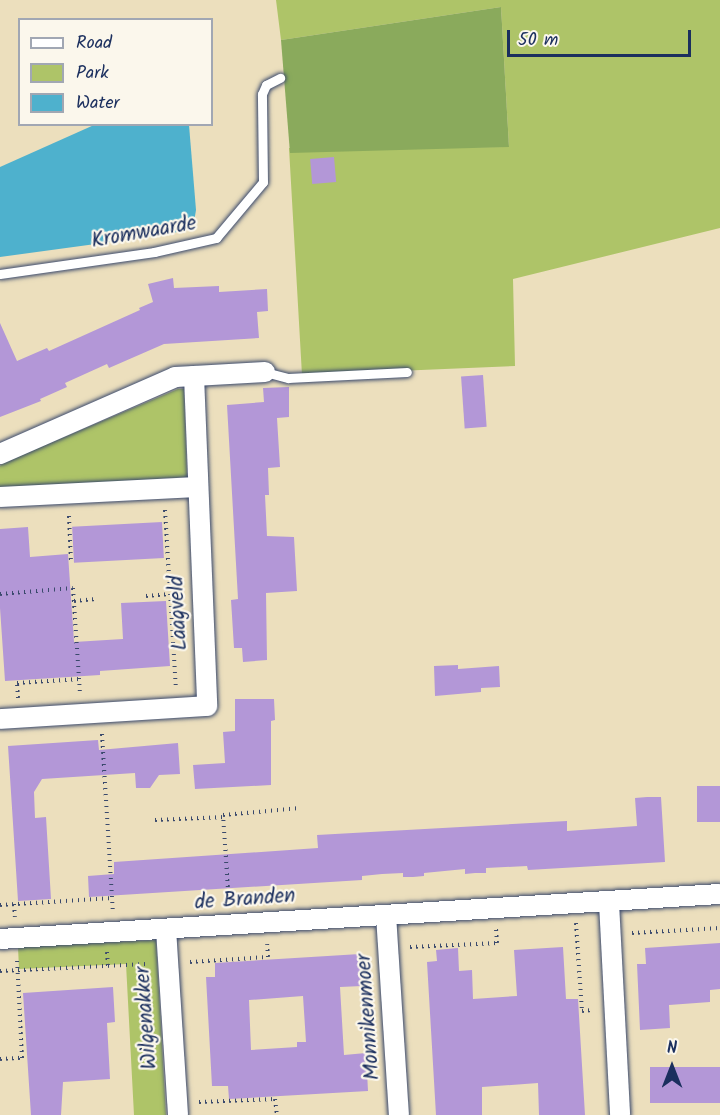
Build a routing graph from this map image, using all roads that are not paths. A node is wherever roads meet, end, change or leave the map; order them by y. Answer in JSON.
{"nodes":[{"id":1,"x":280,"y":78,"type":"dead end"},
{"id":2,"x":0,"y":274,"type":"edge"},
{"id":3,"x":265,"y":372,"type":"joint"},
{"id":4,"x":407,"y":372,"type":"dead end"},
{"id":5,"x":194,"y":375,"type":"junction"},
{"id":6,"x":0,"y":454,"type":"edge"},
{"id":7,"x":197,"y":487,"type":"junction"},
{"id":8,"x":0,"y":497,"type":"edge"},
{"id":9,"x":9,"y":718,"type":"edge"},
{"id":10,"x":720,"y":894,"type":"edge"},
{"id":11,"x":609,"y":903,"type":"junction"},
{"id":12,"x":386,"y":915,"type":"junction"},
{"id":13,"x":166,"y":929,"type":"junction"},
{"id":14,"x":8,"y":938,"type":"edge"},
{"id":15,"x":177,"y":1109,"type":"edge"},
{"id":16,"x":399,"y":1115,"type":"edge"},
{"id":17,"x":620,"y":1115,"type":"edge"}],
"edges":[{"from":1,"to":2,"type":"lane","name":"Kromwaarde"},
{"from":3,"to":4,"type":"lane"},
{"from":3,"to":5,"type":"street"},
{"from":5,"to":6,"type":"street"},
{"from":5,"to":7,"type":"street","name":"Laagveld"},
{"from":7,"to":8,"type":"street"},
{"from":7,"to":9,"type":"street","name":"Laagveld"},
{"from":10,"to":11,"type":"street","name":"de Branden"},
{"from":11,"to":12,"type":"street","name":"de Branden"},
{"from":11,"to":17,"type":"street"},
{"from":12,"to":13,"type":"street","name":"de Branden"},
{"from":12,"to":16,"type":"street","name":"Monnikenmoer"},
{"from":13,"to":14,"type":"street","name":"de Branden"},
{"from":13,"to":15,"type":"street","name":"Wilgenakker"}]}
